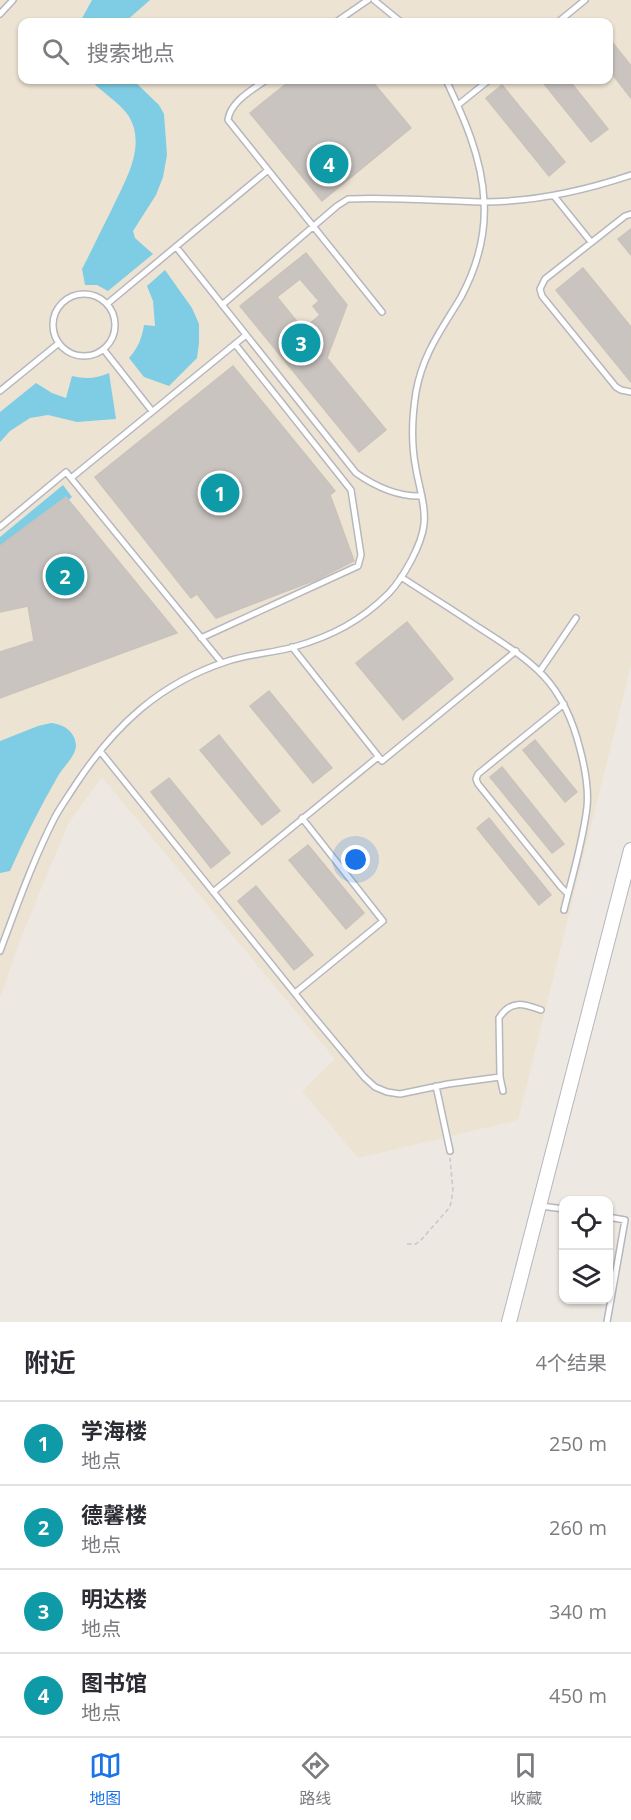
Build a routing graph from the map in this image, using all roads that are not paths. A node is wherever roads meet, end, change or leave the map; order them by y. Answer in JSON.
{"nodes":[{"id":1,"x":13,"y":0,"type":"edge"},
{"id":2,"x":368,"y":0,"type":"edge"},
{"id":3,"x":374,"y":0,"type":"edge"},
{"id":4,"x":585,"y":0,"type":"edge"},
{"id":5,"x":0,"y":14,"type":"edge"},
{"id":6,"x":342,"y":18,"type":"edge"},
{"id":7,"x":396,"y":18,"type":"edge"},
{"id":8,"x":563,"y":18,"type":"edge"},
{"id":9,"x":261,"y":84,"type":"edge"},
{"id":10,"x":448,"y":84,"type":"edge"},
{"id":11,"x":484,"y":84,"type":"edge"},
{"id":12,"x":458,"y":105,"type":"junction"},
{"id":13,"x":268,"y":170,"type":"junction"},
{"id":14,"x":631,"y":175,"type":"edge"},
{"id":15,"x":554,"y":196,"type":"junction"},
{"id":16,"x":484,"y":202,"type":"junction"},
{"id":17,"x":631,"y":214,"type":"edge"},
{"id":18,"x":314,"y":226,"type":"junction"},
{"id":19,"x":591,"y":242,"type":"junction"},
{"id":20,"x":177,"y":248,"type":"junction"},
{"id":21,"x":107,"y":304,"type":"junction"},
{"id":22,"x":222,"y":305,"type":"junction"},
{"id":23,"x":382,"y":312,"type":"dead end"},
{"id":24,"x":246,"y":335,"type":"junction"},
{"id":25,"x":58,"y":343,"type":"junction"},
{"id":26,"x":235,"y":344,"type":"junction"},
{"id":27,"x":104,"y":350,"type":"junction"},
{"id":28,"x":0,"y":391,"type":"edge"},
{"id":29,"x":631,"y":392,"type":"edge"},
{"id":30,"x":152,"y":411,"type":"junction"},
{"id":31,"x":71,"y":478,"type":"junction"},
{"id":32,"x":422,"y":496,"type":"junction"},
{"id":33,"x":0,"y":527,"type":"edge"},
{"id":34,"x":401,"y":577,"type":"junction"},
{"id":35,"x":576,"y":618,"type":"dead end"},
{"id":36,"x":201,"y":638,"type":"junction"},
{"id":37,"x":292,"y":647,"type":"junction"},
{"id":38,"x":516,"y":651,"type":"junction"},
{"id":39,"x":222,"y":663,"type":"junction"},
{"id":40,"x":540,"y":670,"type":"junction"},
{"id":41,"x":564,"y":704,"type":"junction"},
{"id":42,"x":100,"y":751,"type":"junction"},
{"id":43,"x":378,"y":756,"type":"junction"},
{"id":44,"x":303,"y":818,"type":"junction"},
{"id":45,"x":631,"y":850,"type":"edge"},
{"id":46,"x":213,"y":892,"type":"junction"},
{"id":47,"x":568,"y":894,"type":"junction"},
{"id":48,"x":564,"y":910,"type":"dead end"},
{"id":49,"x":0,"y":951,"type":"edge"},
{"id":50,"x":295,"y":993,"type":"junction"},
{"id":51,"x":542,"y":1010,"type":"dead end"},
{"id":52,"x":500,"y":1077,"type":"junction"},
{"id":53,"x":436,"y":1086,"type":"junction"},
{"id":54,"x":503,"y":1091,"type":"dead end"},
{"id":55,"x":450,"y":1151,"type":"road end"},
{"id":56,"x":539,"y":1205,"type":"junction"},
{"id":57,"x":559,"y":1208,"type":"edge"},
{"id":58,"x":613,"y":1218,"type":"edge"},
{"id":59,"x":628,"y":1221,"type":"edge"},
{"id":60,"x":509,"y":1322,"type":"edge"},
{"id":61,"x":607,"y":1322,"type":"edge"}],
"edges":[{"from":1,"to":5,"type":"lane"},
{"from":2,"to":6,"type":"lane"},
{"from":3,"to":7,"type":"lane"},
{"from":4,"to":8,"type":"lane"},
{"from":9,"to":13,"type":"lane"},
{"from":10,"to":12,"type":"lane"},
{"from":11,"to":12,"type":"lane"},
{"from":12,"to":16,"type":"lane"},
{"from":13,"to":18,"type":"lane"},
{"from":13,"to":20,"type":"lane"},
{"from":14,"to":15,"type":"lane"},
{"from":15,"to":16,"type":"lane"},
{"from":15,"to":19,"type":"lane"},
{"from":16,"to":18,"type":"lane"},
{"from":16,"to":32,"type":"lane"},
{"from":17,"to":19,"type":"lane"},
{"from":18,"to":22,"type":"lane"},
{"from":18,"to":23,"type":"lane"},
{"from":19,"to":29,"type":"lane"},
{"from":20,"to":21,"type":"lane"},
{"from":20,"to":22,"type":"lane"},
{"from":21,"to":25,"type":"lane"},
{"from":21,"to":27,"type":"lane"},
{"from":22,"to":24,"type":"lane"},
{"from":24,"to":26,"type":"lane"},
{"from":24,"to":32,"type":"lane"},
{"from":25,"to":27,"type":"lane"},
{"from":25,"to":28,"type":"lane"},
{"from":26,"to":30,"type":"lane"},
{"from":26,"to":36,"type":"lane"},
{"from":27,"to":30,"type":"lane"},
{"from":30,"to":31,"type":"lane"},
{"from":31,"to":33,"type":"lane"},
{"from":31,"to":36,"type":"lane"},
{"from":32,"to":34,"type":"lane"},
{"from":34,"to":37,"type":"lane"},
{"from":34,"to":38,"type":"lane"},
{"from":35,"to":40,"type":"lane"},
{"from":36,"to":39,"type":"lane"},
{"from":37,"to":39,"type":"lane"},
{"from":37,"to":43,"type":"lane"},
{"from":38,"to":40,"type":"lane"},
{"from":38,"to":43,"type":"lane"},
{"from":39,"to":42,"type":"lane"},
{"from":40,"to":41,"type":"lane"},
{"from":41,"to":47,"type":"lane"},
{"from":41,"to":47,"type":"lane"},
{"from":42,"to":46,"type":"lane"},
{"from":42,"to":49,"type":"lane"},
{"from":43,"to":44,"type":"lane"},
{"from":44,"to":46,"type":"lane"},
{"from":44,"to":50,"type":"lane"},
{"from":45,"to":56,"type":"street"},
{"from":46,"to":50,"type":"lane"},
{"from":47,"to":48,"type":"lane"},
{"from":50,"to":53,"type":"lane"},
{"from":51,"to":52,"type":"lane"},
{"from":52,"to":53,"type":"lane"},
{"from":52,"to":54,"type":"lane"},
{"from":53,"to":55,"type":"lane"},
{"from":56,"to":57,"type":"lane"},
{"from":56,"to":60,"type":"street"},
{"from":58,"to":59,"type":"lane"},
{"from":59,"to":61,"type":"lane"}]}
